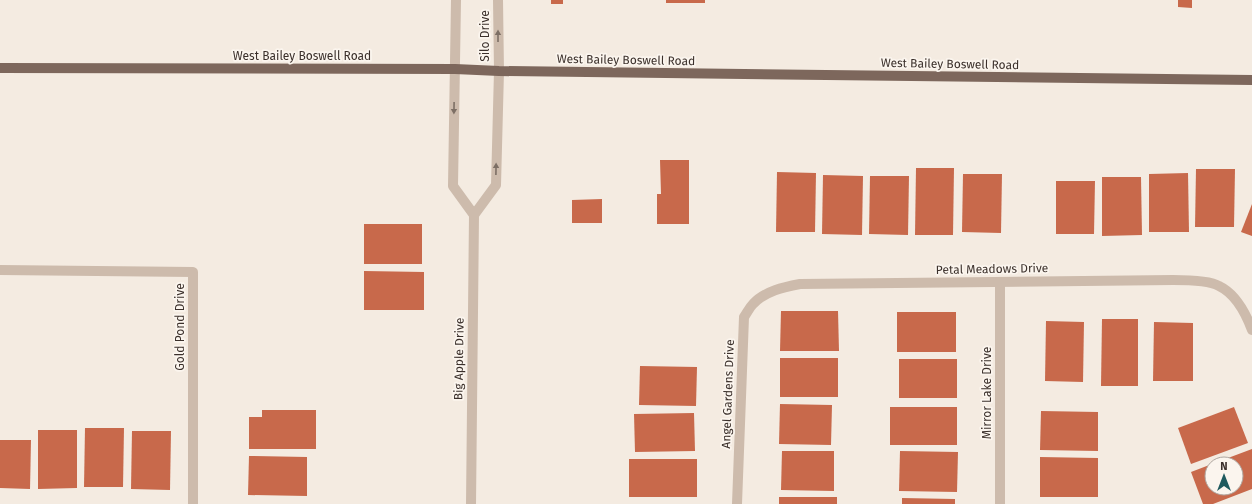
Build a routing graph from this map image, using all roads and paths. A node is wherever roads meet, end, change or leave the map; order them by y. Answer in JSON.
{"nodes":[{"id":1,"x":456,"y":0,"type":"edge"},
{"id":2,"x":498,"y":0,"type":"edge"},
{"id":3,"x":0,"y":68,"type":"edge"},
{"id":4,"x":455,"y":69,"type":"junction"},
{"id":5,"x":498,"y":71,"type":"junction"},
{"id":6,"x":1252,"y":80,"type":"edge"},
{"id":7,"x":474,"y":215,"type":"junction"},
{"id":8,"x":0,"y":270,"type":"edge"},
{"id":9,"x":1000,"y":282,"type":"junction"},
{"id":10,"x":767,"y":294,"type":"joint"},
{"id":11,"x":1252,"y":330,"type":"edge"},
{"id":12,"x":193,"y":504,"type":"edge"},
{"id":13,"x":471,"y":504,"type":"edge"},
{"id":14,"x":737,"y":504,"type":"edge"},
{"id":15,"x":1000,"y":504,"type":"edge"}],
"edges":[{"from":1,"to":4,"type":"street"},
{"from":5,"to":2,"type":"street","name":"Silo Drive","one_way":true},
{"from":3,"to":4,"type":"main road","name":"West Bailey Boswell Road"},
{"from":4,"to":5,"type":"main road","name":"West Bailey Boswell Road"},
{"from":4,"to":7,"type":"street","one_way":true},
{"from":5,"to":6,"type":"main road","name":"West Bailey Boswell Road"},
{"from":7,"to":5,"type":"street","one_way":true},
{"from":7,"to":13,"type":"street","name":"Big Apple Drive"},
{"from":8,"to":12,"type":"street","name":"Gold Pond Drive"},
{"from":9,"to":10,"type":"street","name":"Petal Meadows Drive"},
{"from":9,"to":11,"type":"street","name":"Petal Meadows Drive"},
{"from":9,"to":15,"type":"street","name":"Mirror Lake Drive"},
{"from":10,"to":14,"type":"street","name":"Angel Gardens Drive"}]}
